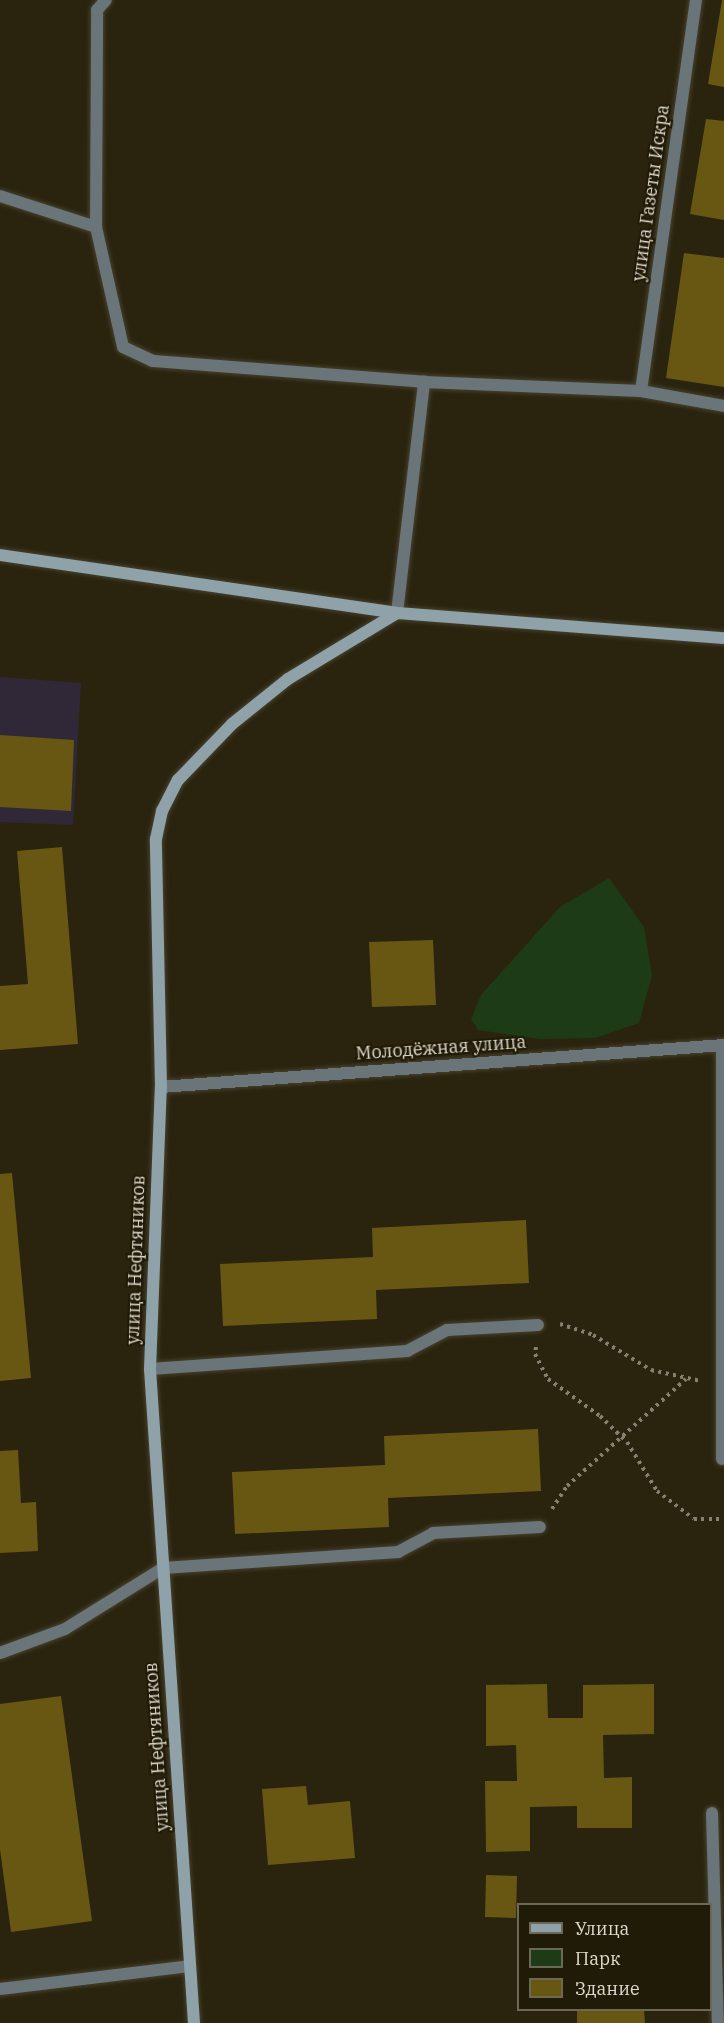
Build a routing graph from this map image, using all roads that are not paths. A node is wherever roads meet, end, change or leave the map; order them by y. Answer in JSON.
{"nodes":[{"id":1,"x":106,"y":0,"type":"edge"},
{"id":2,"x":696,"y":0,"type":"edge"},
{"id":3,"x":0,"y":196,"type":"edge"},
{"id":4,"x":96,"y":227,"type":"junction"},
{"id":5,"x":424,"y":382,"type":"junction"},
{"id":6,"x":641,"y":391,"type":"junction"},
{"id":7,"x":724,"y":406,"type":"edge"},
{"id":8,"x":0,"y":555,"type":"edge"},
{"id":9,"x":397,"y":613,"type":"junction"},
{"id":10,"x":724,"y":638,"type":"edge"},
{"id":11,"x":723,"y":1045,"type":"edge"},
{"id":12,"x":161,"y":1088,"type":"junction"},
{"id":13,"x":538,"y":1325,"type":"road end"},
{"id":14,"x":150,"y":1369,"type":"junction"},
{"id":15,"x":722,"y":1459,"type":"dead end"},
{"id":16,"x":540,"y":1527,"type":"road end"},
{"id":17,"x":163,"y":1568,"type":"junction"},
{"id":18,"x":0,"y":1653,"type":"edge"},
{"id":19,"x":712,"y":1813,"type":"dead end"},
{"id":20,"x":190,"y":1966,"type":"junction"},
{"id":21,"x":0,"y":1989,"type":"edge"},
{"id":22,"x":194,"y":2023,"type":"edge"},
{"id":23,"x":718,"y":2023,"type":"edge"}],
"edges":[{"from":1,"to":4,"type":"street"},
{"from":2,"to":6,"type":"street","name":"улица Газеты Искра"},
{"from":3,"to":4,"type":"street"},
{"from":4,"to":5,"type":"street"},
{"from":5,"to":6,"type":"street"},
{"from":5,"to":9,"type":"street"},
{"from":6,"to":7,"type":"street"},
{"from":8,"to":9,"type":"street"},
{"from":9,"to":10,"type":"street"},
{"from":9,"to":12,"type":"street","name":"улица Нефтяников"},
{"from":11,"to":12,"type":"street","name":"Молодёжная улица"},
{"from":11,"to":15,"type":"street"},
{"from":12,"to":14,"type":"street","name":"улица Нефтяников"},
{"from":13,"to":14,"type":"street"},
{"from":14,"to":17,"type":"street","name":"улица Нефтяников"},
{"from":16,"to":17,"type":"street"},
{"from":17,"to":18,"type":"street"},
{"from":17,"to":20,"type":"street","name":"улица Нефтяников"},
{"from":19,"to":23,"type":"street"},
{"from":20,"to":21,"type":"street"},
{"from":20,"to":22,"type":"street","name":"улица Нефтяников"}]}
